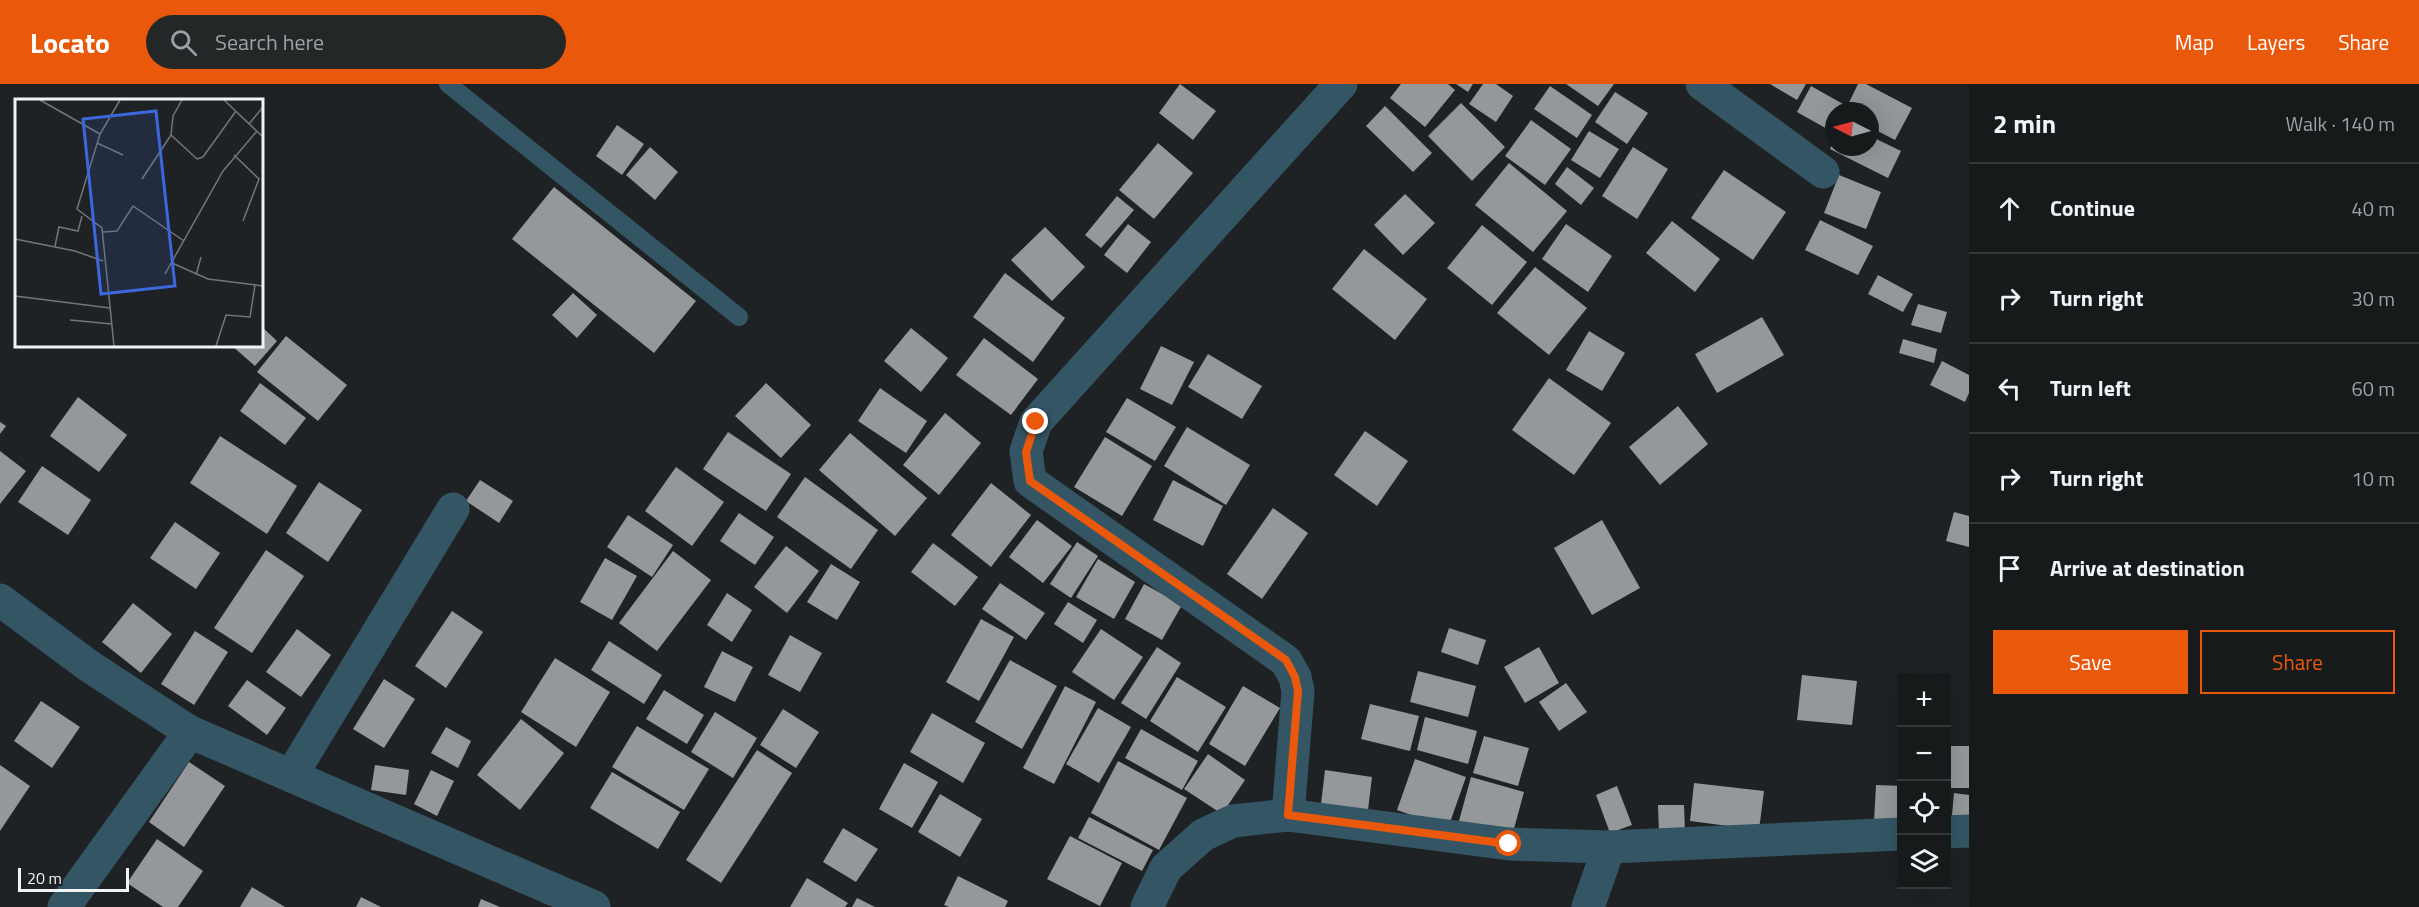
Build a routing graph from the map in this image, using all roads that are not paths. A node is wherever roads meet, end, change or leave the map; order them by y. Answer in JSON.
{"nodes":[{"id":1,"x":448,"y":84,"type":"edge"},
{"id":2,"x":1341,"y":84,"type":"edge"},
{"id":3,"x":1711,"y":87,"type":"edge"},
{"id":4,"x":1822,"y":172,"type":"dead end"},
{"id":5,"x":739,"y":317,"type":"dead end"},
{"id":6,"x":453,"y":509,"type":"dead end"},
{"id":7,"x":0,"y":600,"type":"edge"},
{"id":8,"x":190,"y":732,"type":"junction"},
{"id":9,"x":291,"y":776,"type":"junction"},
{"id":10,"x":1288,"y":815,"type":"junction"},
{"id":11,"x":1969,"y":831,"type":"edge"},
{"id":12,"x":1951,"y":832,"type":"edge"},
{"id":13,"x":1897,"y":834,"type":"edge"},
{"id":14,"x":1609,"y":847,"type":"junction"},
{"id":15,"x":64,"y":907,"type":"edge"},
{"id":16,"x":594,"y":907,"type":"edge"},
{"id":17,"x":1147,"y":907,"type":"edge"},
{"id":18,"x":1588,"y":907,"type":"edge"}],
"edges":[{"from":1,"to":5,"type":"lane"},
{"from":2,"to":10,"type":"street"},
{"from":3,"to":4,"type":"street"},
{"from":6,"to":9,"type":"street"},
{"from":7,"to":8,"type":"street"},
{"from":8,"to":9,"type":"street"},
{"from":8,"to":15,"type":"street"},
{"from":9,"to":16,"type":"street"},
{"from":10,"to":14,"type":"street"},
{"from":10,"to":17,"type":"street"},
{"from":11,"to":12,"type":"street"},
{"from":13,"to":14,"type":"street"},
{"from":14,"to":18,"type":"street"}]}
